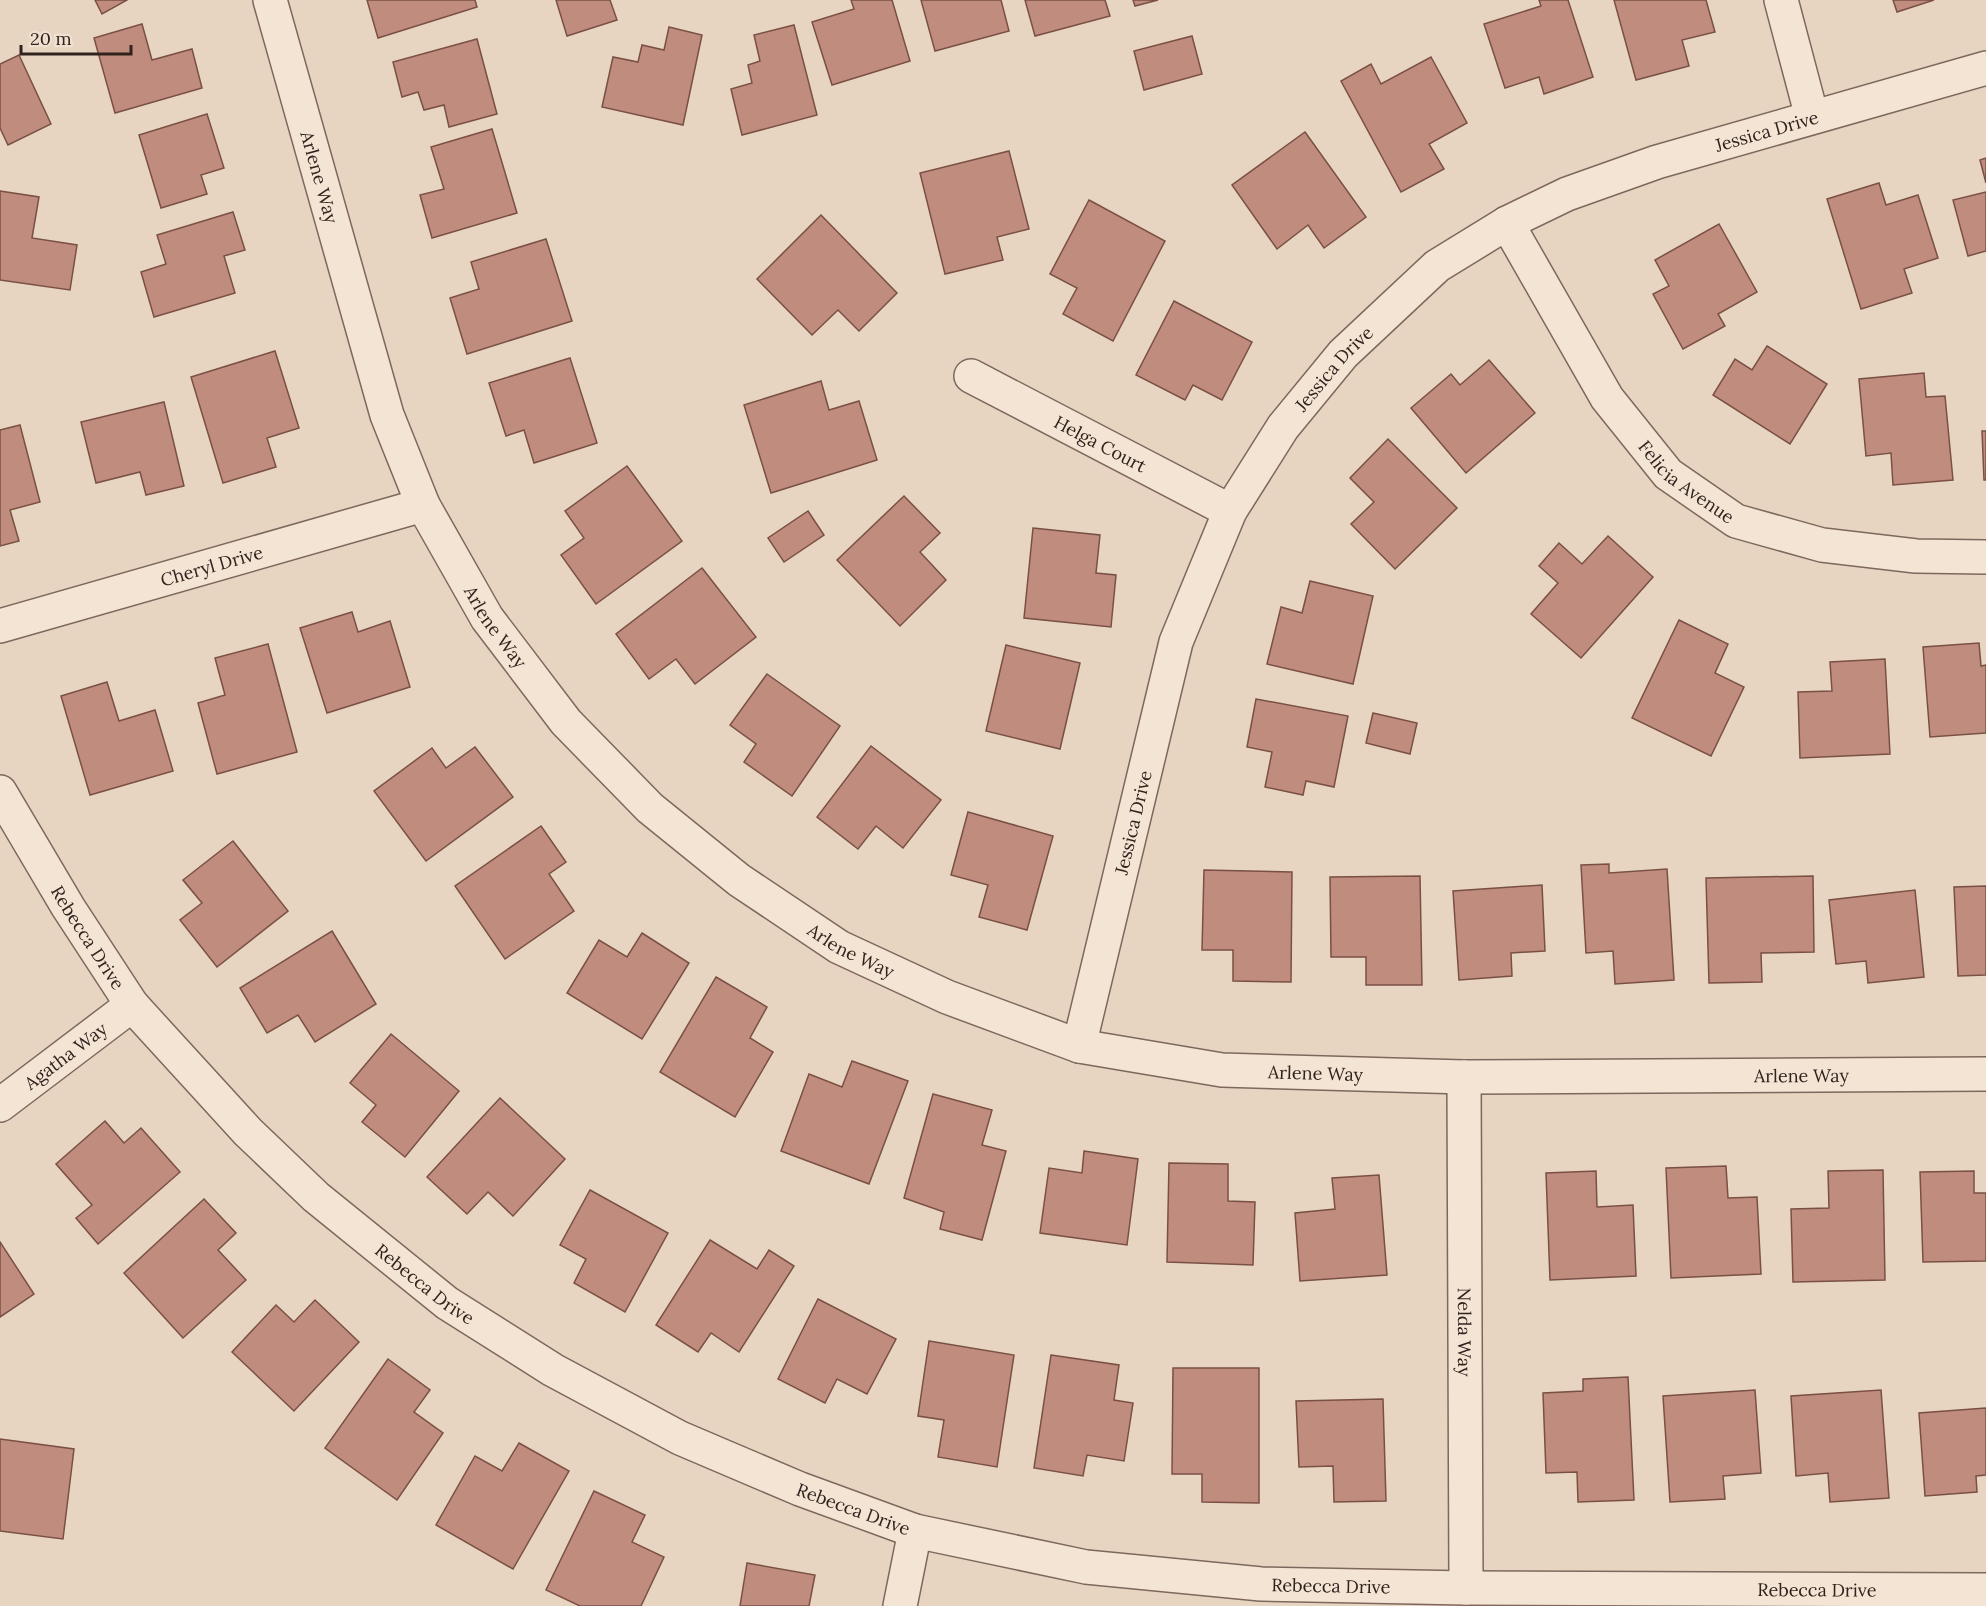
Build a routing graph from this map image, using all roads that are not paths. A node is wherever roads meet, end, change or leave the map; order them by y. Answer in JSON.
{"nodes":[{"id":1,"x":270,"y":0,"type":"edge"},
{"id":2,"x":1781,"y":0,"type":"edge"},
{"id":3,"x":1986,"y":68,"type":"edge"},
{"id":4,"x":1812,"y":117,"type":"junction"},
{"id":5,"x":1507,"y":223,"type":"junction"},
{"id":6,"x":971,"y":376,"type":"dead end"},
{"id":7,"x":423,"y":505,"type":"junction"},
{"id":8,"x":1230,"y":511,"type":"junction"},
{"id":9,"x":1986,"y":557,"type":"edge"},
{"id":10,"x":0,"y":626,"type":"edge"},
{"id":11,"x":0,"y":792,"type":"edge"},
{"id":12,"x":132,"y":1005,"type":"junction"},
{"id":13,"x":1079,"y":1046,"type":"junction"},
{"id":14,"x":1986,"y":1074,"type":"edge"},
{"id":15,"x":1464,"y":1077,"type":"junction"},
{"id":16,"x":0,"y":1105,"type":"edge"},
{"id":17,"x":915,"y":1531,"type":"junction"},
{"id":18,"x":1466,"y":1588,"type":"junction"},
{"id":19,"x":1986,"y":1590,"type":"edge"},
{"id":20,"x":900,"y":1606,"type":"edge"}],
"edges":[{"from":1,"to":7,"type":"street","name":"Arlene Way"},
{"from":2,"to":4,"type":"street"},
{"from":3,"to":4,"type":"street","name":"Jessica Drive"},
{"from":4,"to":5,"type":"street","name":"Jessica Drive"},
{"from":5,"to":8,"type":"street","name":"Jessica Drive"},
{"from":5,"to":9,"type":"street","name":"Felicia Avenue"},
{"from":6,"to":8,"type":"street","name":"Helga Court"},
{"from":7,"to":10,"type":"street","name":"Cheryl Drive"},
{"from":7,"to":13,"type":"street","name":"Arlene Way"},
{"from":8,"to":13,"type":"street","name":"Jessica Drive"},
{"from":11,"to":12,"type":"street","name":"Rebecca Drive"},
{"from":12,"to":16,"type":"street","name":"Agatha Way"},
{"from":12,"to":17,"type":"street","name":"Rebecca Drive"},
{"from":13,"to":15,"type":"street","name":"Arlene Way"},
{"from":14,"to":15,"type":"street","name":"Arlene Way"},
{"from":15,"to":18,"type":"street","name":"Nelda Way"},
{"from":17,"to":18,"type":"street","name":"Rebecca Drive"},
{"from":17,"to":20,"type":"street"},
{"from":18,"to":19,"type":"street","name":"Rebecca Drive"}]}
